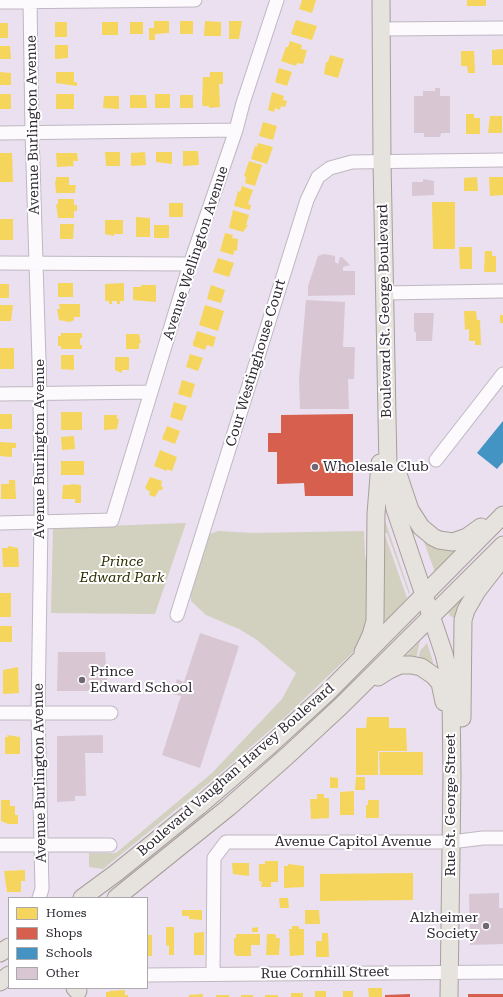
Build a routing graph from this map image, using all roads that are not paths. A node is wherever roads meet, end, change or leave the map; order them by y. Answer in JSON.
{"nodes":[{"id":1,"x":195,"y":0,"type":"edge"},
{"id":2,"x":277,"y":0,"type":"edge"},
{"id":3,"x":381,"y":0,"type":"edge"},
{"id":4,"x":30,"y":1,"type":"edge"},
{"id":5,"x":0,"y":2,"type":"edge"},
{"id":6,"x":503,"y":28,"type":"edge"},
{"id":7,"x":382,"y":29,"type":"junction"},
{"id":8,"x":236,"y":130,"type":"junction"},
{"id":9,"x":32,"y":132,"type":"junction"},
{"id":10,"x":0,"y":133,"type":"edge"},
{"id":11,"x":503,"y":160,"type":"edge"},
{"id":12,"x":382,"y":161,"type":"junction"},
{"id":13,"x":0,"y":263,"type":"edge"},
{"id":14,"x":37,"y":263,"type":"junction"},
{"id":15,"x":190,"y":264,"type":"junction"},
{"id":16,"x":503,"y":291,"type":"edge"},
{"id":17,"x":384,"y":293,"type":"junction"},
{"id":18,"x":386,"y":367,"type":"junction"},
{"id":19,"x":503,"y":374,"type":"edge"},
{"id":20,"x":151,"y":392,"type":"junction"},
{"id":21,"x":0,"y":394,"type":"edge"},
{"id":22,"x":40,"y":394,"type":"junction"},
{"id":23,"x":436,"y":460,"type":"dead end"},
{"id":24,"x":503,"y":512,"type":"edge"},
{"id":25,"x":503,"y":515,"type":"edge"},
{"id":26,"x":41,"y":522,"type":"junction"},
{"id":27,"x":0,"y":523,"type":"edge"},
{"id":28,"x":503,"y":545,"type":"edge"},
{"id":29,"x":503,"y":559,"type":"edge"},
{"id":30,"x":424,"y":595,"type":"junction"},
{"id":31,"x":177,"y":615,"type":"dead end"},
{"id":32,"x":431,"y":616,"type":"junction"},
{"id":33,"x":359,"y":661,"type":"junction"},
{"id":34,"x":340,"y":706,"type":"junction"},
{"id":35,"x":0,"y":713,"type":"edge"},
{"id":36,"x":38,"y":713,"type":"junction"},
{"id":37,"x":112,"y":713,"type":"dead end"},
{"id":38,"x":452,"y":776,"type":"junction"},
{"id":39,"x":503,"y":838,"type":"edge"},
{"id":40,"x":451,"y":842,"type":"junction"},
{"id":41,"x":0,"y":845,"type":"edge"},
{"id":42,"x":41,"y":845,"type":"junction"},
{"id":43,"x":110,"y":845,"type":"dead end"},
{"id":44,"x":39,"y":897,"type":"edge"},
{"id":45,"x":83,"y":897,"type":"edge"},
{"id":46,"x":117,"y":897,"type":"edge"},
{"id":47,"x":8,"y":939,"type":"edge"},
{"id":48,"x":0,"y":947,"type":"edge"},
{"id":49,"x":449,"y":972,"type":"junction"},
{"id":50,"x":503,"y":972,"type":"edge"},
{"id":51,"x":213,"y":974,"type":"junction"},
{"id":52,"x":148,"y":975,"type":"edge"},
{"id":53,"x":8,"y":976,"type":"edge"},
{"id":54,"x":0,"y":982,"type":"edge"},
{"id":55,"x":449,"y":997,"type":"edge"}],
"edges":[{"from":1,"to":4,"type":"street"},
{"from":2,"to":8,"type":"street","name":"Avenue Wellington Avenue"},
{"from":3,"to":7,"type":"main road","name":"Boulevard St. George Boulevard"},
{"from":4,"to":5,"type":"street"},
{"from":4,"to":9,"type":"street","name":"Avenue Burlington Avenue"},
{"from":6,"to":7,"type":"street"},
{"from":7,"to":12,"type":"main road","name":"Boulevard St. George Boulevard"},
{"from":8,"to":9,"type":"street"},
{"from":8,"to":15,"type":"street","name":"Avenue Wellington Avenue"},
{"from":9,"to":10,"type":"street"},
{"from":9,"to":14,"type":"street","name":"Avenue Burlington Avenue"},
{"from":11,"to":12,"type":"street","name":"Cour Westinghouse Court"},
{"from":12,"to":17,"type":"main road","name":"Boulevard St. George Boulevard"},
{"from":12,"to":31,"type":"street","name":"Cour Westinghouse Court"},
{"from":13,"to":14,"type":"street"},
{"from":14,"to":15,"type":"street"},
{"from":14,"to":22,"type":"street","name":"Avenue Burlington Avenue"},
{"from":15,"to":20,"type":"street","name":"Avenue Wellington Avenue"},
{"from":16,"to":17,"type":"street"},
{"from":17,"to":18,"type":"main road","name":"Boulevard St. George Boulevard"},
{"from":18,"to":24,"type":"main road"},
{"from":18,"to":30,"type":"main road","name":"Boulevard St. George Boulevard"},
{"from":18,"to":33,"type":"main road"},
{"from":19,"to":23,"type":"street"},
{"from":20,"to":22,"type":"street"},
{"from":20,"to":26,"type":"street","name":"Avenue Wellington Avenue"},
{"from":21,"to":22,"type":"street"},
{"from":22,"to":26,"type":"street","name":"Avenue Burlington Avenue"},
{"from":25,"to":30,"type":"main road","name":"Boulevard Vaughan Harvey Boulevard"},
{"from":26,"to":27,"type":"street"},
{"from":26,"to":36,"type":"street","name":"Avenue Burlington Avenue"},
{"from":28,"to":32,"type":"main road","name":"Boulevard Vaughan Harvey Boulevard"},
{"from":29,"to":38,"type":"main road"},
{"from":30,"to":32,"type":"main road","name":"Boulevard St. George Boulevard"},
{"from":30,"to":33,"type":"main road","name":"Boulevard Vaughan Harvey Boulevard"},
{"from":32,"to":34,"type":"main road","name":"Boulevard Vaughan Harvey Boulevard"},
{"from":32,"to":38,"type":"main road","name":"Rue St. George Street"},
{"from":33,"to":45,"type":"main road","name":"Boulevard Vaughan Harvey Boulevard"},
{"from":34,"to":38,"type":"main road"},
{"from":34,"to":46,"type":"main road","name":"Boulevard Vaughan Harvey Boulevard"},
{"from":35,"to":36,"type":"street"},
{"from":36,"to":37,"type":"street"},
{"from":36,"to":42,"type":"street","name":"Avenue Burlington Avenue"},
{"from":38,"to":40,"type":"main road","name":"Rue St. George Street"},
{"from":39,"to":40,"type":"street","name":"Avenue Capitol Avenue"},
{"from":40,"to":49,"type":"main road","name":"Rue St. George Street"},
{"from":40,"to":51,"type":"street","name":"Avenue Capitol Avenue"},
{"from":41,"to":42,"type":"street"},
{"from":42,"to":43,"type":"street"},
{"from":42,"to":44,"type":"street","name":"Avenue Burlington Avenue"},
{"from":47,"to":48,"type":"street"},
{"from":49,"to":50,"type":"street","name":"Rue Cornhill Street"},
{"from":49,"to":51,"type":"street","name":"Rue Cornhill Street"},
{"from":49,"to":55,"type":"main road","name":"Rue St. George Street"},
{"from":51,"to":52,"type":"street","name":"Rue Cornhill Street"},
{"from":53,"to":54,"type":"main road"}]}
